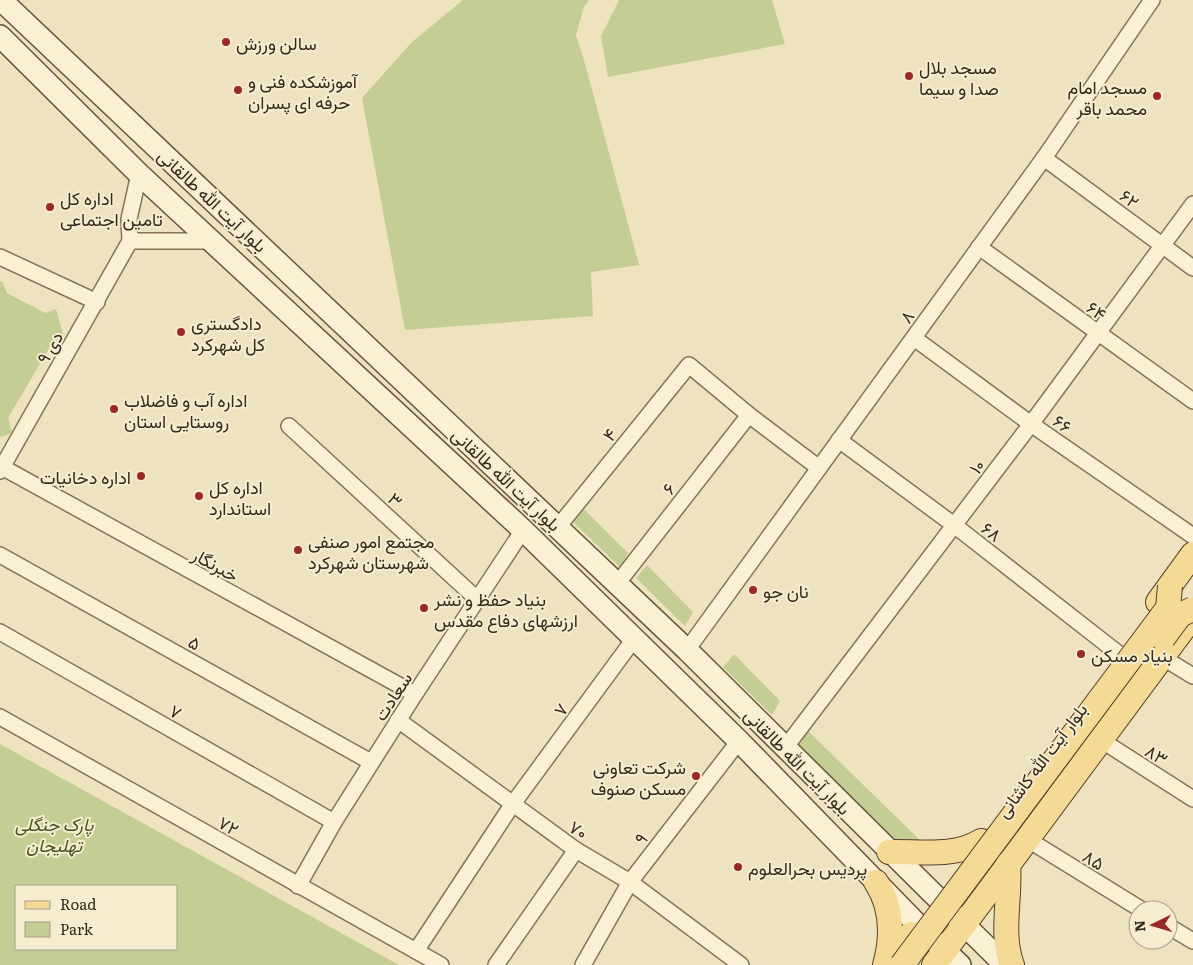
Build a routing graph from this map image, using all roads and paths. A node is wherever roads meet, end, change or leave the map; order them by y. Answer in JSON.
{"nodes":[{"id":1,"x":1,"y":0,"type":"edge"},
{"id":2,"x":1152,"y":0,"type":"edge"},
{"id":3,"x":0,"y":36,"type":"edge"},
{"id":4,"x":1044,"y":158,"type":"junction"},
{"id":5,"x":139,"y":174,"type":"junction"},
{"id":6,"x":1193,"y":204,"type":"edge"},
{"id":7,"x":130,"y":241,"type":"junction"},
{"id":8,"x":211,"y":241,"type":"junction"},
{"id":9,"x":1162,"y":245,"type":"junction"},
{"id":10,"x":979,"y":247,"type":"junction"},
{"id":11,"x":0,"y":257,"type":"edge"},
{"id":12,"x":1193,"y":268,"type":"edge"},
{"id":13,"x":97,"y":302,"type":"junction"},
{"id":14,"x":1098,"y":334,"type":"junction"},
{"id":15,"x":914,"y":338,"type":"junction"},
{"id":16,"x":1193,"y":402,"type":"edge"},
{"id":17,"x":749,"y":415,"type":"junction"},
{"id":18,"x":1031,"y":424,"type":"junction"},
{"id":19,"x":289,"y":426,"type":"dead end"},
{"id":20,"x":839,"y":440,"type":"junction"},
{"id":21,"x":1,"y":468,"type":"edge"},
{"id":22,"x":819,"y":468,"type":"junction"},
{"id":23,"x":954,"y":525,"type":"junction"},
{"id":24,"x":558,"y":527,"type":"junction"},
{"id":25,"x":523,"y":530,"type":"junction"},
{"id":26,"x":1193,"y":536,"type":"edge"},
{"id":27,"x":1193,"y":554,"type":"edge"},
{"id":28,"x":0,"y":555,"type":"edge"},
{"id":29,"x":617,"y":584,"type":"junction"},
{"id":30,"x":1170,"y":586,"type":"junction"},
{"id":31,"x":478,"y":600,"type":"junction"},
{"id":32,"x":1193,"y":610,"type":"edge"},
{"id":33,"x":1193,"y":616,"type":"edge"},
{"id":34,"x":0,"y":632,"type":"edge"},
{"id":35,"x":634,"y":638,"type":"junction"},
{"id":36,"x":687,"y":650,"type":"junction"},
{"id":37,"x":1119,"y":654,"type":"junction"},
{"id":38,"x":1162,"y":657,"type":"junction"},
{"id":39,"x":1193,"y":676,"type":"edge"},
{"id":40,"x":414,"y":694,"type":"junction"},
{"id":41,"x":0,"y":717,"type":"edge"},
{"id":42,"x":398,"y":720,"type":"junction"},
{"id":43,"x":1100,"y":740,"type":"junction"},
{"id":44,"x":739,"y":741,"type":"junction"},
{"id":45,"x":785,"y":748,"type":"junction"},
{"id":46,"x":371,"y":762,"type":"junction"},
{"id":47,"x":1193,"y":798,"type":"edge"},
{"id":48,"x":512,"y":805,"type":"junction"},
{"id":49,"x":334,"y":822,"type":"junction"},
{"id":50,"x":866,"y":828,"type":"junction"},
{"id":51,"x":1027,"y":840,"type":"junction"},
{"id":52,"x":981,"y":841,"type":"junction"},
{"id":53,"x":576,"y":850,"type":"junction"},
{"id":54,"x":845,"y":850,"type":"junction"},
{"id":55,"x":889,"y":852,"type":"junction"},
{"id":56,"x":1008,"y":864,"type":"junction"},
{"id":57,"x":630,"y":882,"type":"junction"},
{"id":58,"x":876,"y":882,"type":"junction"},
{"id":59,"x":298,"y":886,"type":"junction"},
{"id":60,"x":937,"y":900,"type":"junction"},
{"id":61,"x":1128,"y":901,"type":"edge"},
{"id":62,"x":918,"y":925,"type":"junction"},
{"id":63,"x":964,"y":925,"type":"junction"},
{"id":64,"x":1178,"y":932,"type":"edge"},
{"id":65,"x":1193,"y":941,"type":"edge"},
{"id":66,"x":416,"y":951,"type":"junction"},
{"id":67,"x":946,"y":960,"type":"edge"},
{"id":68,"x":441,"y":965,"type":"edge"},
{"id":69,"x":496,"y":965,"type":"edge"},
{"id":70,"x":583,"y":965,"type":"edge"},
{"id":71,"x":741,"y":965,"type":"edge"},
{"id":72,"x":886,"y":965,"type":"edge"},
{"id":73,"x":902,"y":965,"type":"edge"},
{"id":74,"x":920,"y":965,"type":"edge"},
{"id":75,"x":1005,"y":965,"type":"edge"},
{"id":76,"x":1012,"y":965,"type":"edge"}],
"edges":[{"from":1,"to":24,"type":"main road","name":"بلوار آیت الله طالقانی"},
{"from":2,"to":4,"type":"street","name":"۸"},
{"from":3,"to":5,"type":"main road","name":"بلوار آیت الله طالقانی"},
{"from":4,"to":9,"type":"street","name":"۶۲"},
{"from":4,"to":10,"type":"street","name":"۸"},
{"from":5,"to":7,"type":"street","name":"۹ دی"},
{"from":5,"to":8,"type":"main road","name":"بلوار آیت الله طالقانی"},
{"from":6,"to":9,"type":"street","name":"۱۰"},
{"from":7,"to":8,"type":"street"},
{"from":7,"to":13,"type":"street","name":"۹ دی"},
{"from":8,"to":25,"type":"main road","name":"بلوار آیت الله طالقانی"},
{"from":9,"to":12,"type":"street","name":"۶۲"},
{"from":9,"to":14,"type":"street","name":"۱۰"},
{"from":10,"to":14,"type":"street","name":"۶۴"},
{"from":10,"to":15,"type":"street","name":"۸"},
{"from":11,"to":13,"type":"street"},
{"from":13,"to":21,"type":"street","name":"۹ دی"},
{"from":14,"to":16,"type":"street","name":"۶۴"},
{"from":14,"to":18,"type":"street","name":"۱۰"},
{"from":15,"to":18,"type":"street","name":"۶۶"},
{"from":15,"to":20,"type":"street","name":"۸"},
{"from":17,"to":22,"type":"street"},
{"from":17,"to":24,"type":"street","name":"۴"},
{"from":17,"to":29,"type":"street","name":"۶"},
{"from":18,"to":23,"type":"street","name":"۱۰"},
{"from":18,"to":26,"type":"street","name":"۶۶"},
{"from":19,"to":31,"type":"street","name":"۳"},
{"from":20,"to":22,"type":"street","name":"۸"},
{"from":20,"to":23,"type":"street","name":"۶۸"},
{"from":21,"to":40,"type":"street","name":"خبرنگار"},
{"from":22,"to":36,"type":"street","name":"۸"},
{"from":23,"to":37,"type":"street","name":"۶۸"},
{"from":23,"to":45,"type":"street","name":"۱۰"},
{"from":24,"to":29,"type":"main road","name":"بلوار آیت الله طالقانی"},
{"from":25,"to":31,"type":"street","name":"سعادت"},
{"from":25,"to":35,"type":"main road","name":"بلوار آیت الله طالقانی"},
{"from":27,"to":30,"type":"main road","name":"بلوار آیت الله کاشانی"},
{"from":28,"to":46,"type":"street","name":"۵"},
{"from":29,"to":36,"type":"main road","name":"بلوار آیت الله طالقانی"},
{"from":30,"to":37,"type":"main road","name":"بلوار آیت الله کاشانی"},
{"from":30,"to":73,"type":"main road","bridge":true},
{"from":31,"to":40,"type":"street","name":"سعادت"},
{"from":32,"to":74,"type":"main road","bridge":true},
{"from":33,"to":38,"type":"main road","name":"بلوار آیت الله کاشانی"},
{"from":34,"to":49,"type":"street","name":"۷"},
{"from":35,"to":44,"type":"main road","name":"بلوار آیت الله طالقانی"},
{"from":35,"to":48,"type":"street","name":"۷"},
{"from":36,"to":45,"type":"main road","name":"بلوار آیت الله طالقانی"},
{"from":37,"to":52,"type":"main road","name":"بلوار آیت الله کاشانی"},
{"from":38,"to":39,"type":"street"},
{"from":38,"to":43,"type":"main road","name":"بلوار آیت الله کاشانی"},
{"from":40,"to":42,"type":"street","name":"سعادت"},
{"from":41,"to":59,"type":"street","name":"۷۲"},
{"from":42,"to":46,"type":"street","name":"سعادت"},
{"from":42,"to":48,"type":"street","name":"۷۰"},
{"from":43,"to":47,"type":"street","name":"۸۳"},
{"from":43,"to":51,"type":"main road","name":"بلوار آیت الله کاشانی"},
{"from":44,"to":54,"type":"main road","name":"بلوار آیت الله طالقانی"},
{"from":44,"to":57,"type":"street","name":"۹"},
{"from":45,"to":50,"type":"main road","name":"بلوار آیت الله طالقانی"},
{"from":46,"to":49,"type":"street","name":"سعادت"},
{"from":48,"to":53,"type":"street","name":"۷۰"},
{"from":48,"to":66,"type":"street","name":"۷"},
{"from":49,"to":59,"type":"street","name":"سعادت"},
{"from":50,"to":54,"type":"main road"},
{"from":50,"to":55,"type":"main road","name":"بلوار آیت الله طالقانی"},
{"from":51,"to":56,"type":"main road","name":"بلوار آیت الله کاشانی"},
{"from":51,"to":61,"type":"street","name":"۸۵"},
{"from":52,"to":55,"type":"main road"},
{"from":52,"to":60,"type":"main road","name":"بلوار آیت الله کاشانی"},
{"from":53,"to":57,"type":"street","name":"۷۰"},
{"from":53,"to":69,"type":"street"},
{"from":54,"to":58,"type":"main road","name":"بلوار آیت الله طالقانی"},
{"from":55,"to":60,"type":"main road","name":"بلوار آیت الله طالقانی"},
{"from":56,"to":63,"type":"main road","name":"بلوار آیت الله کاشانی"},
{"from":56,"to":76,"type":"main road"},
{"from":57,"to":70,"type":"street","name":"۹"},
{"from":57,"to":71,"type":"street","name":"۷۰"},
{"from":58,"to":62,"type":"main road","name":"بلوار آیت الله طالقانی"},
{"from":58,"to":72,"type":"main road"},
{"from":59,"to":66,"type":"street","name":"۷۲"},
{"from":60,"to":62,"type":"main road","name":"بلوار آیت الله کاشانی"},
{"from":60,"to":63,"type":"main road","name":"بلوار آیت الله طالقانی"},
{"from":62,"to":67,"type":"main road","name":"بلوار آیت الله طالقانی"},
{"from":62,"to":72,"type":"main road","name":"بلوار آیت الله کاشانی"},
{"from":63,"to":67,"type":"main road","name":"بلوار آیت الله کاشانی"},
{"from":63,"to":75,"type":"main road","name":"بلوار آیت الله طالقانی"},
{"from":64,"to":65,"type":"street"},
{"from":66,"to":68,"type":"street","name":"۷۲"}]}
